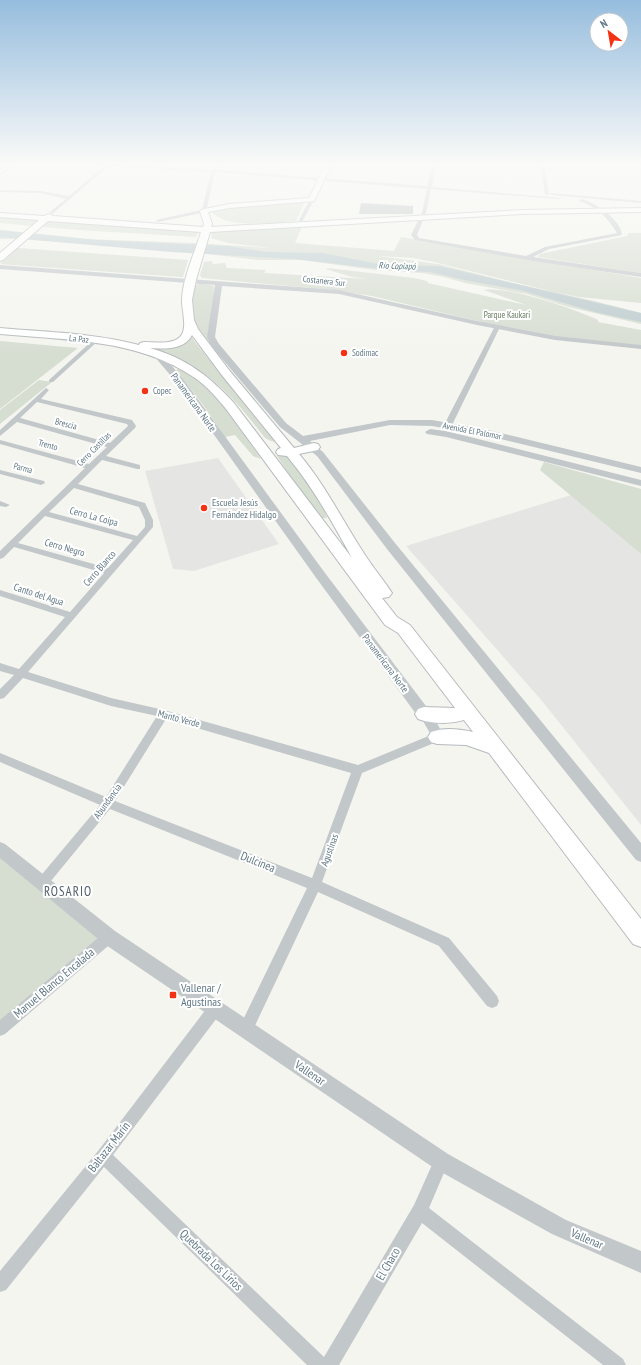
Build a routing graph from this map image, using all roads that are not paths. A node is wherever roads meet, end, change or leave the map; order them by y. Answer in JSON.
{"nodes":[{"id":1,"x":34,"y":228,"type":"edge"},
{"id":2,"x":159,"y":228,"type":"edge"},
{"id":3,"x":194,"y":228,"type":"edge"},
{"id":4,"x":218,"y":228,"type":"edge"},
{"id":5,"x":243,"y":228,"type":"edge"},
{"id":6,"x":417,"y":228,"type":"edge"},
{"id":7,"x":615,"y":228,"type":"edge"},
{"id":8,"x":206,"y":230,"type":"junction"},
{"id":9,"x":480,"y":246,"type":"dead end"},
{"id":10,"x":516,"y":250,"type":"dead end"},
{"id":11,"x":0,"y":258,"type":"edge"},
{"id":12,"x":527,"y":258,"type":"junction"},
{"id":13,"x":0,"y":267,"type":"edge"},
{"id":14,"x":641,"y":276,"type":"edge"},
{"id":15,"x":191,"y":280,"type":"junction"},
{"id":16,"x":219,"y":283,"type":"junction"},
{"id":17,"x":189,"y":320,"type":"junction"},
{"id":18,"x":497,"y":327,"type":"junction"},
{"id":19,"x":0,"y":331,"type":"edge"},
{"id":20,"x":95,"y":341,"type":"junction"},
{"id":21,"x":128,"y":345,"type":"junction"},
{"id":22,"x":641,"y":347,"type":"edge"},
{"id":23,"x":157,"y":354,"type":"junction"},
{"id":24,"x":225,"y":372,"type":"junction"},
{"id":25,"x":51,"y":381,"type":"dead end"},
{"id":26,"x":46,"y":390,"type":"dead end"},
{"id":27,"x":255,"y":394,"type":"junction"},
{"id":28,"x":38,"y":400,"type":"junction"},
{"id":29,"x":15,"y":419,"type":"junction"},
{"id":30,"x":244,"y":425,"type":"junction"},
{"id":31,"x":448,"y":425,"type":"junction"},
{"id":32,"x":0,"y":434,"type":"edge"},
{"id":33,"x":347,"y":434,"type":"junction"},
{"id":34,"x":301,"y":439,"type":"junction"},
{"id":35,"x":0,"y":442,"type":"edge"},
{"id":36,"x":112,"y":446,"type":"junction"},
{"id":37,"x":314,"y":447,"type":"junction"},
{"id":38,"x":291,"y":452,"type":"junction"},
{"id":39,"x":584,"y":456,"type":"junction"},
{"id":40,"x":101,"y":457,"type":"junction"},
{"id":41,"x":562,"y":463,"type":"junction"},
{"id":42,"x":91,"y":467,"type":"junction"},
{"id":43,"x":137,"y":467,"type":"dead end"},
{"id":44,"x":641,"y":470,"type":"edge"},
{"id":45,"x":0,"y":472,"type":"edge"},
{"id":46,"x":41,"y":483,"type":"dead end"},
{"id":47,"x":641,"y":483,"type":"edge"},
{"id":48,"x":73,"y":485,"type":"junction"},
{"id":49,"x":44,"y":513,"type":"junction"},
{"id":50,"x":139,"y":539,"type":"junction"},
{"id":51,"x":13,"y":544,"type":"junction"},
{"id":52,"x":0,"y":556,"type":"edge"},
{"id":53,"x":110,"y":572,"type":"junction"},
{"id":54,"x":0,"y":593,"type":"edge"},
{"id":55,"x":72,"y":616,"type":"junction"},
{"id":56,"x":404,"y":629,"type":"junction"},
{"id":57,"x":0,"y":667,"type":"edge"},
{"id":58,"x":21,"y":674,"type":"junction"},
{"id":59,"x":0,"y":695,"type":"edge"},
{"id":60,"x":466,"y":712,"type":"junction"},
{"id":61,"x":164,"y":714,"type":"junction"},
{"id":62,"x":424,"y":714,"type":"junction"},
{"id":63,"x":438,"y":737,"type":"junction"},
{"id":64,"x":494,"y":747,"type":"junction"},
{"id":65,"x":0,"y":757,"type":"edge"},
{"id":66,"x":358,"y":770,"type":"junction"},
{"id":67,"x":108,"y":803,"type":"junction"},
{"id":68,"x":0,"y":849,"type":"edge"},
{"id":69,"x":641,"y":855,"type":"edge"},
{"id":70,"x":42,"y":883,"type":"junction"},
{"id":71,"x":316,"y":885,"type":"junction"},
{"id":72,"x":641,"y":936,"type":"edge"},
{"id":73,"x":109,"y":938,"type":"junction"},
{"id":74,"x":492,"y":1001,"type":"dead end"},
{"id":75,"x":215,"y":1009,"type":"junction"},
{"id":76,"x":1,"y":1026,"type":"edge"},
{"id":77,"x":246,"y":1030,"type":"junction"},
{"id":78,"x":103,"y":1156,"type":"junction"},
{"id":79,"x":441,"y":1161,"type":"junction"},
{"id":80,"x":420,"y":1211,"type":"junction"},
{"id":81,"x":641,"y":1262,"type":"edge"},
{"id":82,"x":0,"y":1284,"type":"edge"},
{"id":83,"x":320,"y":1365,"type":"edge"},
{"id":84,"x":329,"y":1365,"type":"edge"},
{"id":85,"x":617,"y":1365,"type":"edge"}],
"edges":[{"from":1,"to":11,"type":"highway"},
{"from":2,"to":8,"type":"highway"},
{"from":3,"to":8,"type":"highway"},
{"from":4,"to":8,"type":"highway"},
{"from":5,"to":8,"type":"highway"},
{"from":6,"to":12,"type":"street"},
{"from":7,"to":12,"type":"street"},
{"from":8,"to":15,"type":"highway","name":"Panamericana Norte"},
{"from":9,"to":10,"type":"street"},
{"from":12,"to":14,"type":"street"},
{"from":13,"to":15,"type":"street","name":"Costanera Sur"},
{"from":15,"to":16,"type":"street","name":"Costanera Sur"},
{"from":15,"to":17,"type":"highway","name":"Panamericana Norte"},
{"from":16,"to":18,"type":"street","name":"Costanera Sur"},
{"from":16,"to":27,"type":"street"},
{"from":17,"to":21,"type":"highway"},
{"from":17,"to":24,"type":"highway","name":"Panamericana Norte"},
{"from":18,"to":22,"type":"street","name":"Costanera Sur"},
{"from":18,"to":31,"type":"street"},
{"from":19,"to":20,"type":"highway","name":"La Paz"},
{"from":20,"to":21,"type":"highway","name":"La Paz"},
{"from":20,"to":25,"type":"street"},
{"from":21,"to":23,"type":"highway","name":"La Paz"},
{"from":23,"to":30,"type":"highway","name":"Panamericana Norte"},
{"from":23,"to":62,"type":"street","name":"Panamericana Norte"},
{"from":24,"to":27,"type":"highway"},
{"from":24,"to":38,"type":"highway","name":"Panamericana Norte"},
{"from":26,"to":28,"type":"street"},
{"from":27,"to":34,"type":"street"},
{"from":28,"to":29,"type":"street"},
{"from":28,"to":36,"type":"street","name":"Cerro Castillas"},
{"from":29,"to":32,"type":"street"},
{"from":29,"to":36,"type":"street","name":"Brescia"},
{"from":30,"to":38,"type":"highway"},
{"from":30,"to":56,"type":"highway","name":"Panamericana Norte"},
{"from":31,"to":33,"type":"street","name":"Avenida El Palomar"},
{"from":31,"to":39,"type":"street","name":"Avenida El Palomar"},
{"from":33,"to":34,"type":"street","name":"Avenida El Palomar"},
{"from":33,"to":37,"type":"street","name":"Avenida El Palomar"},
{"from":33,"to":41,"type":"street","name":"Avenida El Palomar"},
{"from":34,"to":37,"type":"street"},
{"from":35,"to":42,"type":"street","name":"Trento"},
{"from":36,"to":40,"type":"street","name":"Cerro Castillas"},
{"from":37,"to":38,"type":"highway"},
{"from":37,"to":69,"type":"street"},
{"from":38,"to":56,"type":"highway","name":"Panamericana Norte"},
{"from":39,"to":41,"type":"street"},
{"from":39,"to":44,"type":"street","name":"Avenida El Palomar"},
{"from":40,"to":42,"type":"street","name":"Cerro Castillas"},
{"from":40,"to":43,"type":"street"},
{"from":41,"to":47,"type":"street","name":"Avenida El Palomar"},
{"from":42,"to":48,"type":"street","name":"Cerro Castillas"},
{"from":45,"to":46,"type":"street","name":"Parma"},
{"from":48,"to":49,"type":"street","name":"Cerro Castillas"},
{"from":48,"to":50,"type":"street","name":"Cerro Blanco"},
{"from":49,"to":50,"type":"street","name":"Cerro La Coipa"},
{"from":49,"to":51,"type":"street","name":"Cerro Castillas"},
{"from":50,"to":53,"type":"street","name":"Cerro Blanco"},
{"from":51,"to":52,"type":"street","name":"Cerro Castillas"},
{"from":51,"to":53,"type":"street","name":"Cerro Negro"},
{"from":53,"to":55,"type":"street","name":"Cerro Blanco"},
{"from":54,"to":55,"type":"street","name":"Canto del Agua"},
{"from":55,"to":58,"type":"street","name":"Cerro Blanco"},
{"from":56,"to":60,"type":"highway","name":"Panamericana Norte"},
{"from":57,"to":58,"type":"street","name":"Manto Verde"},
{"from":58,"to":59,"type":"street","name":"Cerro Blanco"},
{"from":58,"to":61,"type":"street","name":"Manto Verde"},
{"from":60,"to":62,"type":"highway"},
{"from":60,"to":64,"type":"highway","name":"Panamericana Norte"},
{"from":61,"to":66,"type":"street","name":"Manto Verde"},
{"from":61,"to":67,"type":"street","name":"Abundancia"},
{"from":62,"to":63,"type":"street"},
{"from":63,"to":64,"type":"highway"},
{"from":63,"to":66,"type":"street"},
{"from":64,"to":72,"type":"highway","name":"Panamericana Norte"},
{"from":65,"to":67,"type":"street","name":"Dulcinea"},
{"from":66,"to":71,"type":"street","name":"Agustinas"},
{"from":67,"to":70,"type":"street","name":"Abundancia"},
{"from":67,"to":71,"type":"street","name":"Dulcinea"},
{"from":68,"to":70,"type":"street","name":"Vallenar"},
{"from":70,"to":73,"type":"street","name":"Vallenar"},
{"from":71,"to":74,"type":"street","name":"Dulcinea"},
{"from":71,"to":77,"type":"street","name":"Agustinas"},
{"from":73,"to":75,"type":"street","name":"Vallenar"},
{"from":73,"to":76,"type":"street","name":"Manuel Blanco Encalada"},
{"from":75,"to":77,"type":"street","name":"Vallenar"},
{"from":75,"to":78,"type":"street","name":"Baltazar Marín"},
{"from":77,"to":79,"type":"street","name":"Vallenar"},
{"from":78,"to":82,"type":"street","name":"Baltazar Marín"},
{"from":78,"to":83,"type":"street","name":"Quebrada Los Lirios"},
{"from":79,"to":80,"type":"street","name":"El Chaco"},
{"from":79,"to":81,"type":"street","name":"Vallenar"},
{"from":80,"to":84,"type":"street","name":"El Chaco"},
{"from":80,"to":85,"type":"street"}]}
